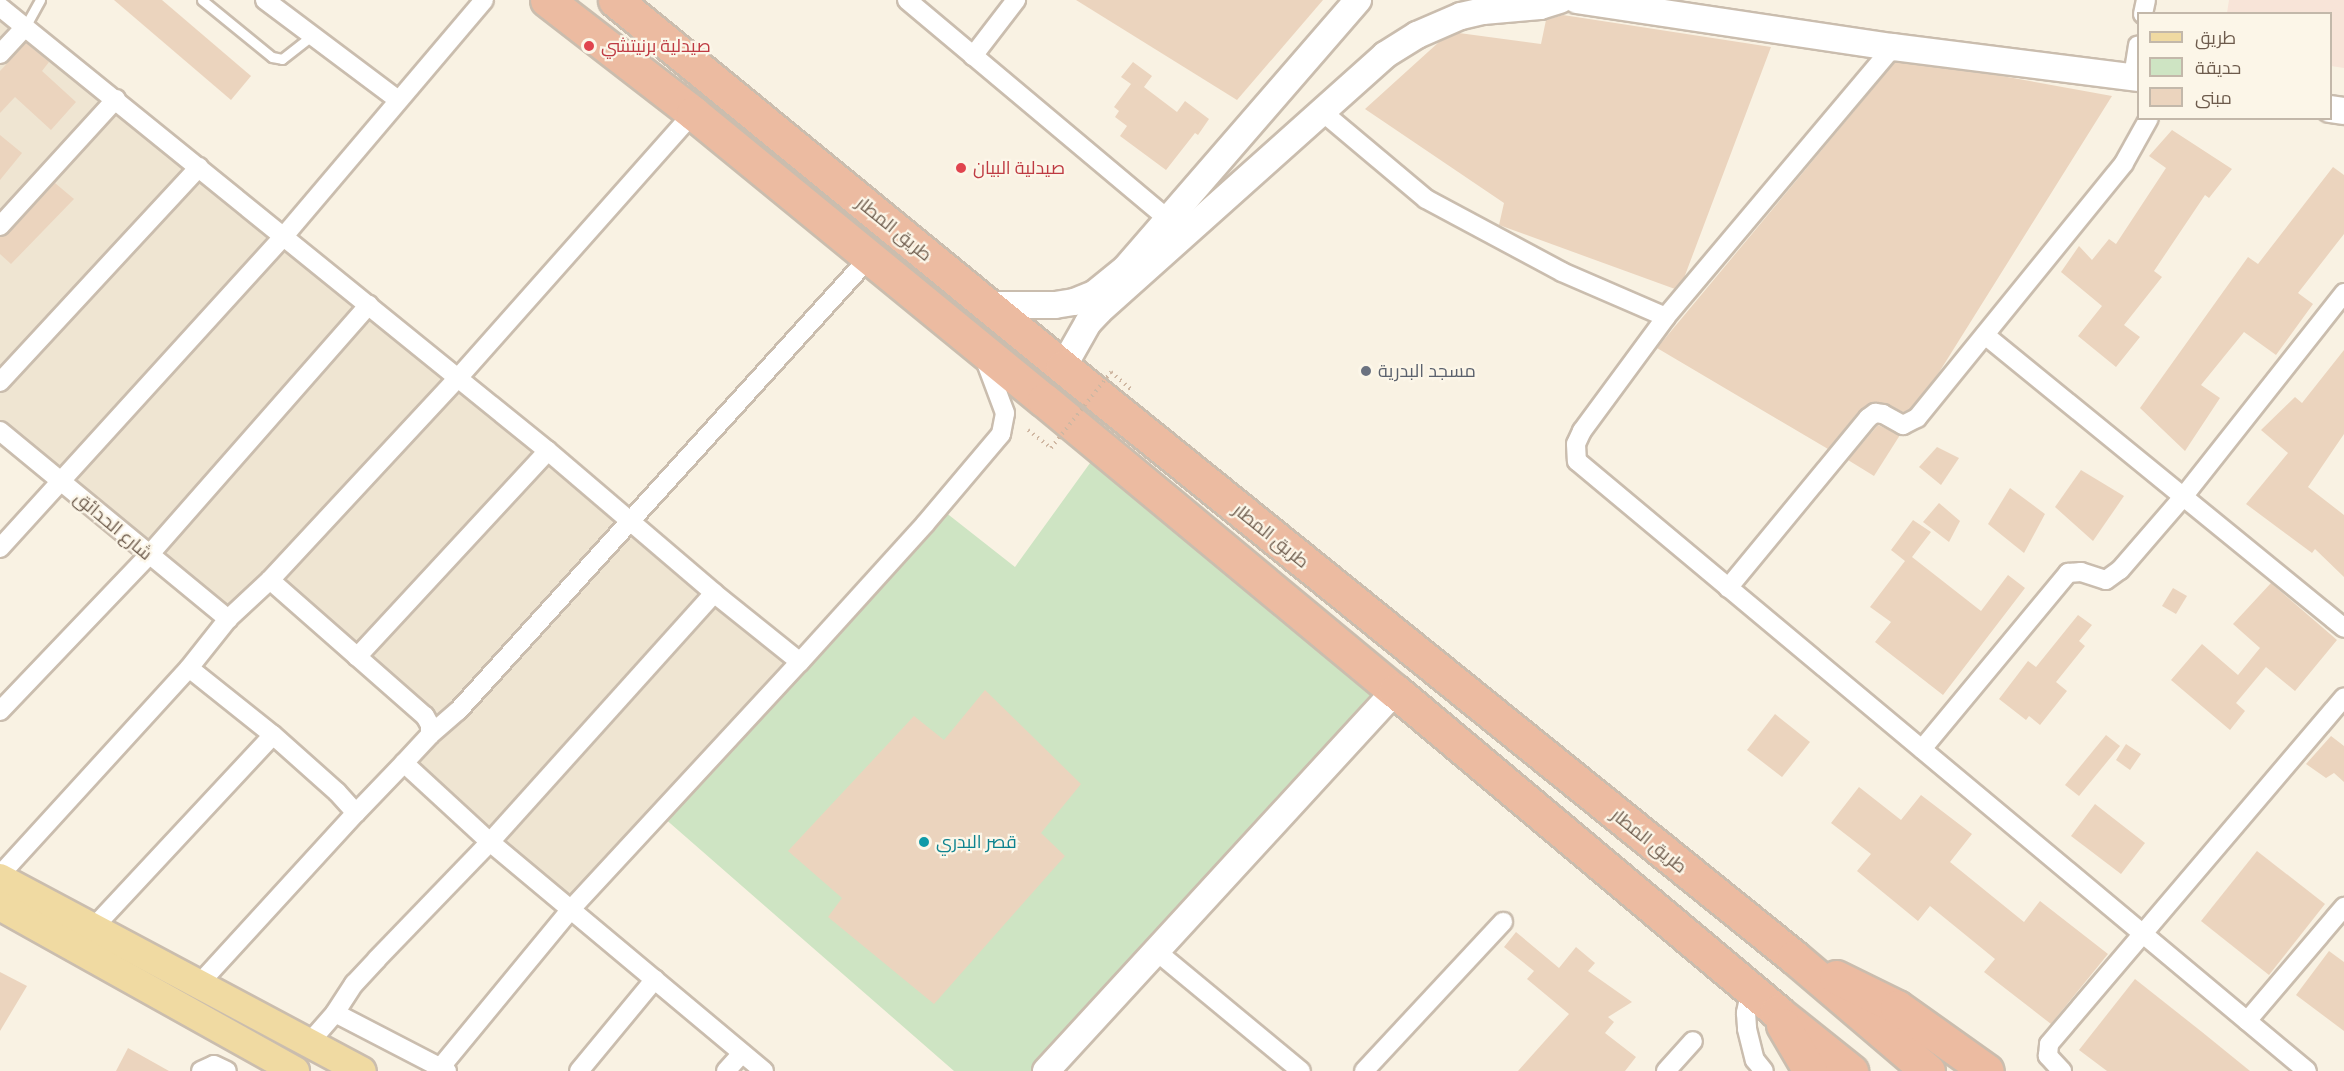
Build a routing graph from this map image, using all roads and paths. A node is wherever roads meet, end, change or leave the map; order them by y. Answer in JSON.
{"nodes":[{"id":1,"x":40,"y":0,"type":"edge"},
{"id":2,"x":202,"y":0,"type":"edge"},
{"id":3,"x":266,"y":0,"type":"edge"},
{"id":4,"x":484,"y":0,"type":"edge"},
{"id":5,"x":547,"y":0,"type":"edge"},
{"id":6,"x":615,"y":0,"type":"edge"},
{"id":7,"x":907,"y":0,"type":"edge"},
{"id":8,"x":1016,"y":0,"type":"edge"},
{"id":9,"x":1358,"y":0,"type":"edge"},
{"id":10,"x":1560,"y":0,"type":"edge"},
{"id":11,"x":1577,"y":0,"type":"edge"},
{"id":12,"x":1523,"y":4,"type":"edge"},
{"id":13,"x":0,"y":7,"type":"edge"},
{"id":14,"x":25,"y":27,"type":"junction"},
{"id":15,"x":313,"y":35,"type":"junction"},
{"id":16,"x":1893,"y":47,"type":"junction"},
{"id":17,"x":0,"y":54,"type":"edge"},
{"id":18,"x":972,"y":56,"type":"junction"},
{"id":19,"x":2136,"y":78,"type":"edge"},
{"id":20,"x":116,"y":99,"type":"junction"},
{"id":21,"x":398,"y":100,"type":"junction"},
{"id":22,"x":1320,"y":110,"type":"junction"},
{"id":23,"x":693,"y":113,"type":"junction"},
{"id":24,"x":2148,"y":120,"type":"edge"},
{"id":25,"x":199,"y":167,"type":"junction"},
{"id":26,"x":1176,"y":225,"type":"junction"},
{"id":27,"x":0,"y":226,"type":"edge"},
{"id":28,"x":284,"y":236,"type":"junction"},
{"id":29,"x":868,"y":259,"type":"junction"},
{"id":30,"x":2344,"y":293,"type":"edge"},
{"id":31,"x":369,"y":305,"type":"junction"},
{"id":32,"x":987,"y":305,"type":"junction"},
{"id":33,"x":1666,"y":317,"type":"junction"},
{"id":34,"x":1985,"y":335,"type":"junction"},
{"id":35,"x":981,"y":350,"type":"junction"},
{"id":36,"x":1063,"y":367,"type":"junction"},
{"id":37,"x":458,"y":378,"type":"junction"},
{"id":38,"x":0,"y":382,"type":"edge"},
{"id":39,"x":1132,"y":390,"type":"dead end"},
{"id":40,"x":1071,"y":423,"type":"junction"},
{"id":41,"x":1028,"y":430,"type":"dead end"},
{"id":42,"x":0,"y":431,"type":"edge"},
{"id":43,"x":548,"y":451,"type":"junction"},
{"id":44,"x":61,"y":482,"type":"junction"},
{"id":45,"x":2183,"y":496,"type":"junction"},
{"id":46,"x":631,"y":521,"type":"junction"},
{"id":47,"x":0,"y":549,"type":"edge"},
{"id":48,"x":148,"y":555,"type":"junction"},
{"id":49,"x":270,"y":580,"type":"junction"},
{"id":50,"x":1728,"y":588,"type":"junction"},
{"id":51,"x":714,"y":594,"type":"junction"},
{"id":52,"x":228,"y":619,"type":"junction"},
{"id":53,"x":2344,"y":628,"type":"edge"},
{"id":54,"x":357,"y":657,"type":"junction"},
{"id":55,"x":800,"y":662,"type":"junction"},
{"id":56,"x":189,"y":668,"type":"junction"},
{"id":57,"x":1395,"y":691,"type":"junction"},
{"id":58,"x":2344,"y":697,"type":"edge"},
{"id":59,"x":0,"y":711,"type":"edge"},
{"id":60,"x":273,"y":735,"type":"junction"},
{"id":61,"x":430,"y":735,"type":"junction"},
{"id":62,"x":1922,"y":749,"type":"junction"},
{"id":63,"x":404,"y":763,"type":"junction"},
{"id":64,"x":356,"y":813,"type":"junction"},
{"id":65,"x":490,"y":842,"type":"junction"},
{"id":66,"x":0,"y":876,"type":"edge"},
{"id":67,"x":0,"y":906,"type":"edge"},
{"id":68,"x":2344,"y":907,"type":"edge"},
{"id":69,"x":572,"y":908,"type":"junction"},
{"id":70,"x":1503,"y":922,"type":"dead end"},
{"id":71,"x":94,"y":927,"type":"junction"},
{"id":72,"x":2144,"y":934,"type":"junction"},
{"id":73,"x":1156,"y":951,"type":"junction"},
{"id":74,"x":1794,"y":957,"type":"junction"},
{"id":75,"x":655,"y":979,"type":"junction"},
{"id":76,"x":200,"y":983,"type":"junction"},
{"id":77,"x":1751,"y":990,"type":"junction"},
{"id":78,"x":1777,"y":1012,"type":"junction"},
{"id":79,"x":334,"y":1013,"type":"junction"},
{"id":80,"x":2247,"y":1021,"type":"junction"},
{"id":81,"x":1693,"y":1041,"type":"dead end"},
{"id":82,"x":309,"y":1042,"type":"junction"},
{"id":83,"x":742,"y":1053,"type":"junction"},
{"id":84,"x":443,"y":1070,"type":"edge"},
{"id":85,"x":201,"y":1071,"type":"edge"},
{"id":86,"x":227,"y":1071,"type":"edge"},
{"id":87,"x":295,"y":1071,"type":"edge"},
{"id":88,"x":362,"y":1071,"type":"edge"},
{"id":89,"x":579,"y":1071,"type":"edge"},
{"id":90,"x":726,"y":1071,"type":"edge"},
{"id":91,"x":764,"y":1071,"type":"edge"},
{"id":92,"x":1046,"y":1071,"type":"edge"},
{"id":93,"x":1301,"y":1071,"type":"edge"},
{"id":94,"x":1364,"y":1071,"type":"edge"},
{"id":95,"x":1666,"y":1071,"type":"edge"},
{"id":96,"x":1764,"y":1071,"type":"edge"},
{"id":97,"x":1810,"y":1071,"type":"edge"},
{"id":98,"x":1851,"y":1071,"type":"edge"},
{"id":99,"x":1928,"y":1071,"type":"edge"},
{"id":100,"x":1987,"y":1071,"type":"edge"},
{"id":101,"x":2062,"y":1071,"type":"edge"},
{"id":102,"x":2307,"y":1071,"type":"edge"}],
"edges":[{"from":1,"to":14,"type":"lane"},
{"from":2,"to":15,"type":"lane"},
{"from":3,"to":15,"type":"street"},
{"from":4,"to":21,"type":"street"},
{"from":5,"to":23,"type":"highway"},
{"from":6,"to":32,"type":"highway","name":"طريق المطار"},
{"from":7,"to":18,"type":"street"},
{"from":8,"to":18,"type":"street"},
{"from":9,"to":26,"type":"main road"},
{"from":10,"to":12,"type":"main road"},
{"from":11,"to":16,"type":"main road"},
{"from":12,"to":22,"type":"main road"},
{"from":13,"to":14,"type":"street"},
{"from":14,"to":17,"type":"street"},
{"from":14,"to":20,"type":"street"},
{"from":15,"to":21,"type":"street"},
{"from":16,"to":19,"type":"main road"},
{"from":16,"to":33,"type":"street"},
{"from":18,"to":26,"type":"street"},
{"from":20,"to":25,"type":"street"},
{"from":20,"to":27,"type":"street"},
{"from":21,"to":28,"type":"street"},
{"from":22,"to":26,"type":"main road"},
{"from":22,"to":33,"type":"street"},
{"from":23,"to":29,"type":"highway"},
{"from":23,"to":37,"type":"street"},
{"from":24,"to":34,"type":"street"},
{"from":25,"to":28,"type":"street"},
{"from":25,"to":38,"type":"street"},
{"from":26,"to":32,"type":"main road"},
{"from":26,"to":36,"type":"main road"},
{"from":28,"to":31,"type":"street"},
{"from":28,"to":44,"type":"street"},
{"from":29,"to":35,"type":"highway"},
{"from":29,"to":46,"type":"street"},
{"from":30,"to":45,"type":"street"},
{"from":31,"to":37,"type":"street"},
{"from":31,"to":48,"type":"street"},
{"from":32,"to":36,"type":"highway","name":"طريق المطار"},
{"from":33,"to":50,"type":"street"},
{"from":34,"to":45,"type":"street"},
{"from":34,"to":50,"type":"street"},
{"from":35,"to":40,"type":"highway"},
{"from":35,"to":55,"type":"street"},
{"from":36,"to":74,"type":"highway","name":"طريق المطار"},
{"from":37,"to":43,"type":"street"},
{"from":37,"to":49,"type":"street"},
{"from":39,"to":40,"type":"path","bridge":true},
{"from":40,"to":41,"type":"path","bridge":true},
{"from":40,"to":57,"type":"highway"},
{"from":42,"to":44,"type":"street","name":"شارع الحدائق"},
{"from":43,"to":46,"type":"street"},
{"from":43,"to":54,"type":"street"},
{"from":44,"to":47,"type":"street"},
{"from":44,"to":48,"type":"street","name":"شارع الحدائق"},
{"from":45,"to":53,"type":"street"},
{"from":45,"to":62,"type":"street"},
{"from":46,"to":51,"type":"street"},
{"from":46,"to":61,"type":"street"},
{"from":48,"to":52,"type":"street","name":"شارع الحدائق"},
{"from":48,"to":59,"type":"street"},
{"from":49,"to":52,"type":"street"},
{"from":49,"to":54,"type":"street"},
{"from":50,"to":62,"type":"street"},
{"from":51,"to":55,"type":"street"},
{"from":51,"to":65,"type":"street"},
{"from":52,"to":56,"type":"street"},
{"from":54,"to":61,"type":"street"},
{"from":55,"to":69,"type":"street"},
{"from":56,"to":60,"type":"street"},
{"from":56,"to":66,"type":"street"},
{"from":57,"to":73,"type":"main road"},
{"from":57,"to":77,"type":"highway"},
{"from":58,"to":72,"type":"street"},
{"from":60,"to":64,"type":"street"},
{"from":60,"to":71,"type":"street"},
{"from":61,"to":63,"type":"street"},
{"from":62,"to":72,"type":"street"},
{"from":63,"to":64,"type":"street"},
{"from":63,"to":65,"type":"street"},
{"from":64,"to":76,"type":"street"},
{"from":65,"to":69,"type":"street"},
{"from":65,"to":79,"type":"street"},
{"from":66,"to":71,"type":"main road"},
{"from":67,"to":87,"type":"main road"},
{"from":68,"to":80,"type":"street"},
{"from":69,"to":75,"type":"street"},
{"from":69,"to":84,"type":"street"},
{"from":70,"to":94,"type":"street"},
{"from":71,"to":76,"type":"main road"},
{"from":72,"to":80,"type":"street"},
{"from":72,"to":101,"type":"street"},
{"from":73,"to":92,"type":"main road"},
{"from":73,"to":93,"type":"street"},
{"from":74,"to":99,"type":"highway","name":"طريق المطار"},
{"from":74,"to":100,"type":"highway"},
{"from":75,"to":83,"type":"street"},
{"from":75,"to":89,"type":"street"},
{"from":76,"to":82,"type":"main road"},
{"from":77,"to":78,"type":"highway"},
{"from":77,"to":96,"type":"street"},
{"from":78,"to":97,"type":"highway"},
{"from":78,"to":98,"type":"highway"},
{"from":79,"to":82,"type":"street"},
{"from":79,"to":84,"type":"street"},
{"from":80,"to":102,"type":"street"},
{"from":81,"to":95,"type":"street"},
{"from":82,"to":88,"type":"main road"},
{"from":83,"to":90,"type":"street"},
{"from":83,"to":91,"type":"street"},
{"from":85,"to":86,"type":"street"}]}
